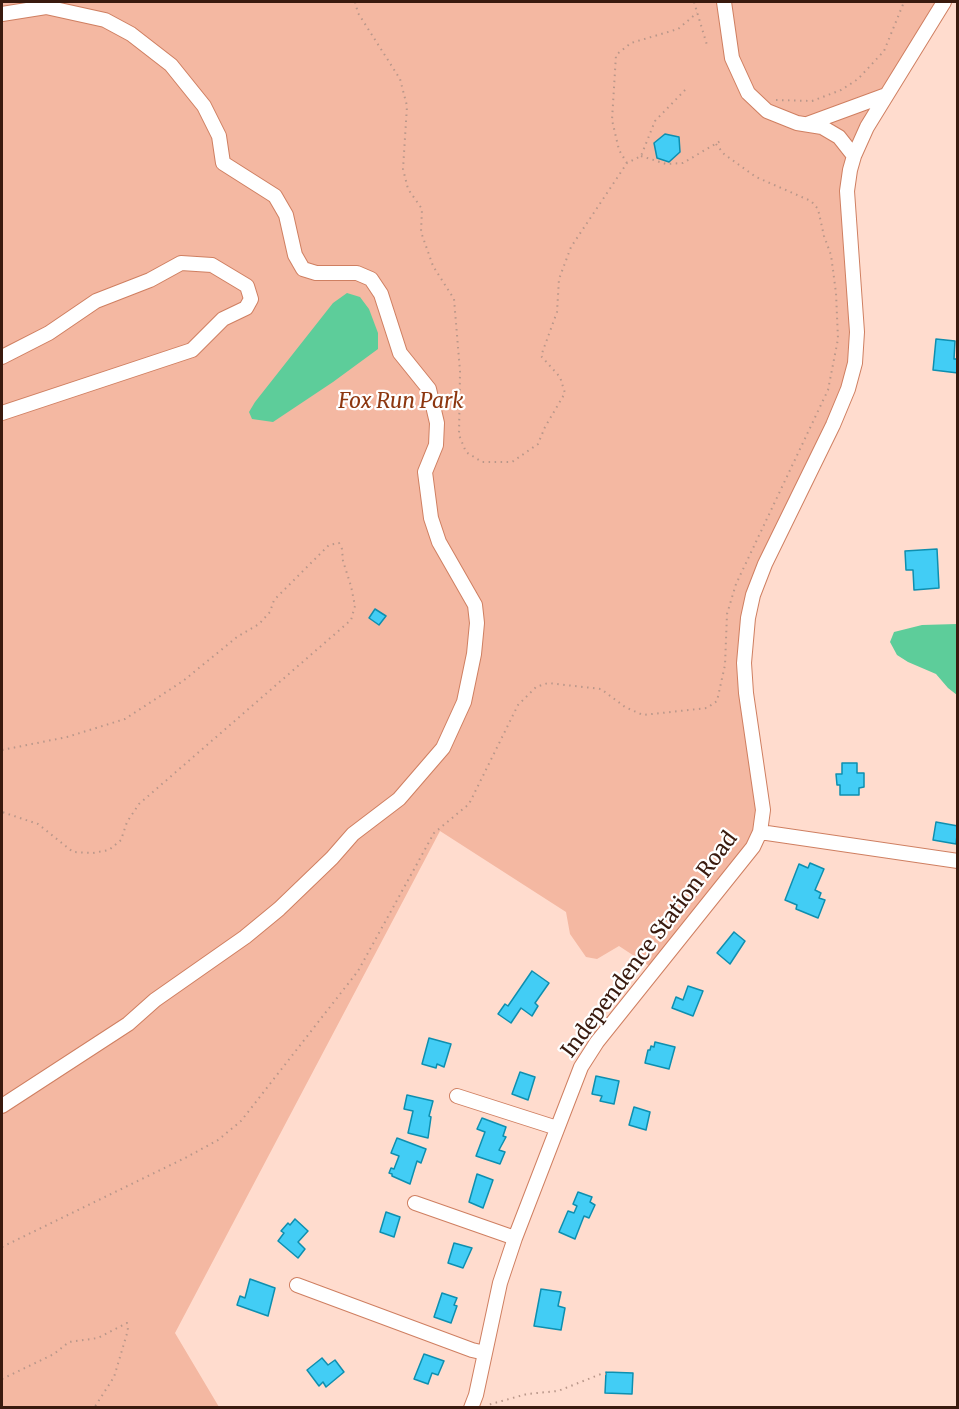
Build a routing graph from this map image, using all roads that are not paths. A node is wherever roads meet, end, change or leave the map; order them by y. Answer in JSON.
{"nodes":[{"id":1,"x":724,"y":2,"type":"edge"},
{"id":2,"x":944,"y":2,"type":"edge"},
{"id":3,"x":2,"y":14,"type":"edge"},
{"id":4,"x":886,"y":95,"type":"junction"},
{"id":5,"x":805,"y":125,"type":"junction"},
{"id":6,"x":854,"y":156,"type":"junction"},
{"id":7,"x":2,"y":357,"type":"edge"},
{"id":8,"x":2,"y":413,"type":"edge"},
{"id":9,"x":760,"y":832,"type":"junction"},
{"id":10,"x":957,"y":861,"type":"edge"},
{"id":11,"x":457,"y":1096,"type":"dead end"},
{"id":12,"x":2,"y":1106,"type":"edge"},
{"id":13,"x":556,"y":1128,"type":"junction"},
{"id":14,"x":415,"y":1203,"type":"dead end"},
{"id":15,"x":515,"y":1238,"type":"junction"},
{"id":16,"x":297,"y":1285,"type":"dead end"},
{"id":17,"x":486,"y":1353,"type":"junction"},
{"id":18,"x":471,"y":1407,"type":"edge"}],
"edges":[{"from":1,"to":5,"type":"street"},
{"from":2,"to":4,"type":"street","name":"Independence Station Road"},
{"from":3,"to":12,"type":"street"},
{"from":4,"to":5,"type":"street"},
{"from":4,"to":6,"type":"street","name":"Independence Station Road"},
{"from":5,"to":6,"type":"street"},
{"from":6,"to":9,"type":"street","name":"Independence Station Road"},
{"from":7,"to":8,"type":"street"},
{"from":9,"to":10,"type":"street"},
{"from":9,"to":13,"type":"street","name":"Independence Station Road"},
{"from":11,"to":13,"type":"street"},
{"from":13,"to":15,"type":"street","name":"Independence Station Road"},
{"from":14,"to":15,"type":"street"},
{"from":15,"to":17,"type":"street","name":"Independence Station Road"},
{"from":16,"to":17,"type":"street"},
{"from":17,"to":18,"type":"street","name":"Independence Station Road"}]}
